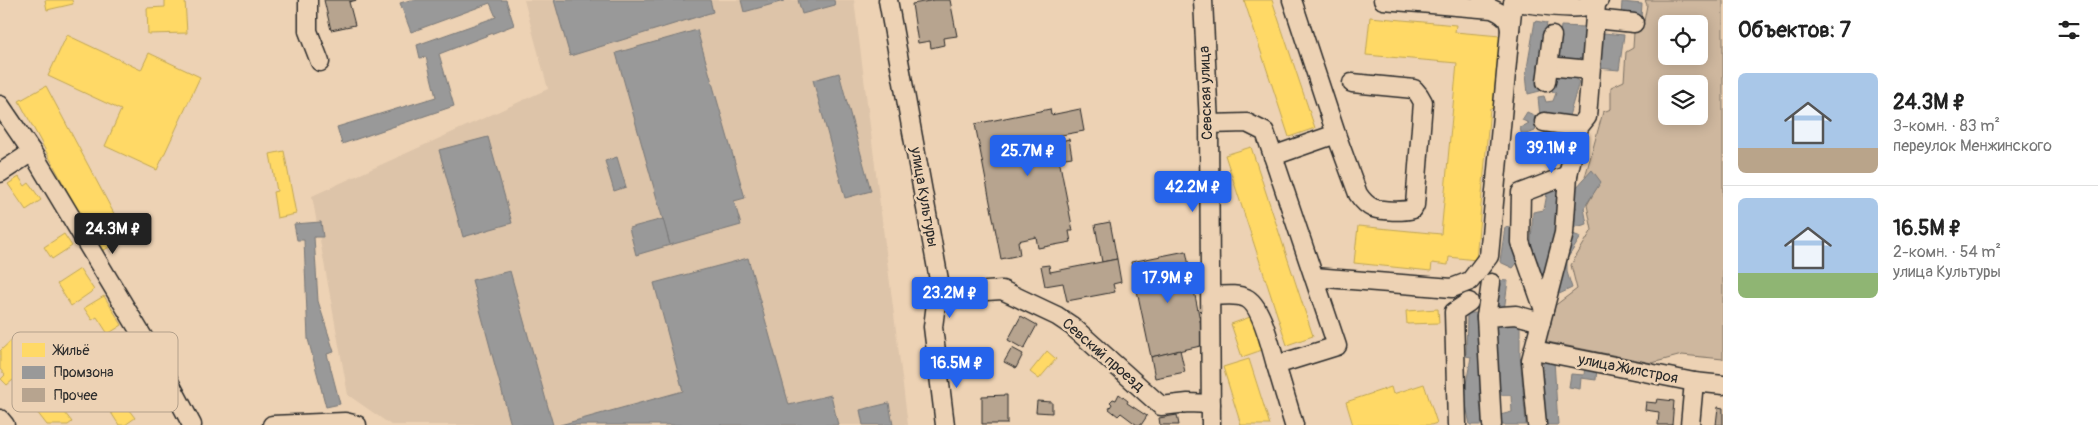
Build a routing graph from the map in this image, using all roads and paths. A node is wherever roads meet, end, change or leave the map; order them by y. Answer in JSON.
{"nodes":[{"id":1,"x":308,"y":0,"type":"edge"},
{"id":2,"x":888,"y":0,"type":"edge"},
{"id":3,"x":1203,"y":0,"type":"edge"},
{"id":4,"x":1292,"y":0,"type":"edge"},
{"id":5,"x":1383,"y":0,"type":"edge"},
{"id":6,"x":1513,"y":1,"type":"edge"},
{"id":7,"x":1597,"y":8,"type":"edge"},
{"id":8,"x":1634,"y":23,"type":"dead end"},
{"id":9,"x":1510,"y":30,"type":"junction"},
{"id":10,"x":1552,"y":36,"type":"dead end"},
{"id":11,"x":320,"y":62,"type":"dead end"},
{"id":12,"x":1590,"y":70,"type":"junction"},
{"id":13,"x":1352,"y":83,"type":"dead end"},
{"id":14,"x":0,"y":105,"type":"edge"},
{"id":15,"x":1544,"y":122,"type":"dead end"},
{"id":16,"x":1209,"y":124,"type":"junction"},
{"id":17,"x":1579,"y":127,"type":"junction"},
{"id":18,"x":1336,"y":134,"type":"junction"},
{"id":19,"x":32,"y":152,"type":"junction"},
{"id":20,"x":1273,"y":156,"type":"junction"},
{"id":21,"x":0,"y":173,"type":"edge"},
{"id":22,"x":1568,"y":175,"type":"junction"},
{"id":23,"x":1314,"y":277,"type":"junction"},
{"id":24,"x":1491,"y":283,"type":"dead end"},
{"id":25,"x":1211,"y":296,"type":"junction"},
{"id":26,"x":936,"y":302,"type":"junction"},
{"id":27,"x":1469,"y":302,"type":"dead end"},
{"id":28,"x":1486,"y":316,"type":"junction"},
{"id":29,"x":1542,"y":316,"type":"junction"},
{"id":30,"x":140,"y":332,"type":"edge"},
{"id":31,"x":1534,"y":350,"type":"junction"},
{"id":32,"x":1276,"y":365,"type":"junction"},
{"id":33,"x":1694,"y":382,"type":"junction"},
{"id":34,"x":1723,"y":385,"type":"edge"},
{"id":35,"x":178,"y":398,"type":"edge"},
{"id":36,"x":1212,"y":404,"type":"junction"},
{"id":37,"x":0,"y":419,"type":"edge"},
{"id":38,"x":6,"y":425,"type":"edge"},
{"id":39,"x":192,"y":425,"type":"edge"},
{"id":40,"x":272,"y":425,"type":"edge"},
{"id":41,"x":357,"y":425,"type":"edge"},
{"id":42,"x":945,"y":425,"type":"edge"},
{"id":43,"x":1211,"y":425,"type":"edge"},
{"id":44,"x":1294,"y":425,"type":"edge"},
{"id":45,"x":1457,"y":425,"type":"edge"},
{"id":46,"x":1492,"y":425,"type":"edge"},
{"id":47,"x":1537,"y":425,"type":"edge"},
{"id":48,"x":1690,"y":425,"type":"edge"}],
"edges":[{"from":1,"to":11,"type":"street"},
{"from":2,"to":26,"type":"street","name":"улица Культуры"},
{"from":3,"to":16,"type":"street","name":"Севская улица"},
{"from":4,"to":18,"type":"street"},
{"from":5,"to":9,"type":"street"},
{"from":6,"to":7,"type":"street"},
{"from":6,"to":9,"type":"street"},
{"from":7,"to":8,"type":"street"},
{"from":7,"to":12,"type":"street"},
{"from":9,"to":23,"type":"street"},
{"from":10,"to":12,"type":"street"},
{"from":12,"to":17,"type":"street"},
{"from":13,"to":18,"type":"street"},
{"from":14,"to":19,"type":"street"},
{"from":15,"to":17,"type":"street"},
{"from":16,"to":20,"type":"street"},
{"from":16,"to":25,"type":"street","name":"Севская улица"},
{"from":17,"to":22,"type":"street"},
{"from":18,"to":20,"type":"street"},
{"from":19,"to":21,"type":"street"},
{"from":19,"to":30,"type":"street"},
{"from":20,"to":23,"type":"street"},
{"from":22,"to":29,"type":"street"},
{"from":22,"to":29,"type":"street"},
{"from":23,"to":32,"type":"street"},
{"from":24,"to":28,"type":"street"},
{"from":25,"to":32,"type":"street"},
{"from":25,"to":36,"type":"street","name":"Севская улица"},
{"from":26,"to":36,"type":"street","name":"Севский проезд"},
{"from":26,"to":42,"type":"street","name":"улица Культуры"},
{"from":27,"to":45,"type":"street"},
{"from":28,"to":29,"type":"street"},
{"from":28,"to":46,"type":"street"},
{"from":29,"to":31,"type":"street"},
{"from":31,"to":33,"type":"street","name":"улица Жилстроя"},
{"from":31,"to":47,"type":"street"},
{"from":32,"to":44,"type":"street"},
{"from":33,"to":34,"type":"street","name":"улица Жилстроя"},
{"from":33,"to":48,"type":"street"},
{"from":35,"to":39,"type":"street"},
{"from":36,"to":43,"type":"street","name":"Севская улица"},
{"from":37,"to":38,"type":"street"},
{"from":40,"to":41,"type":"street"}]}
